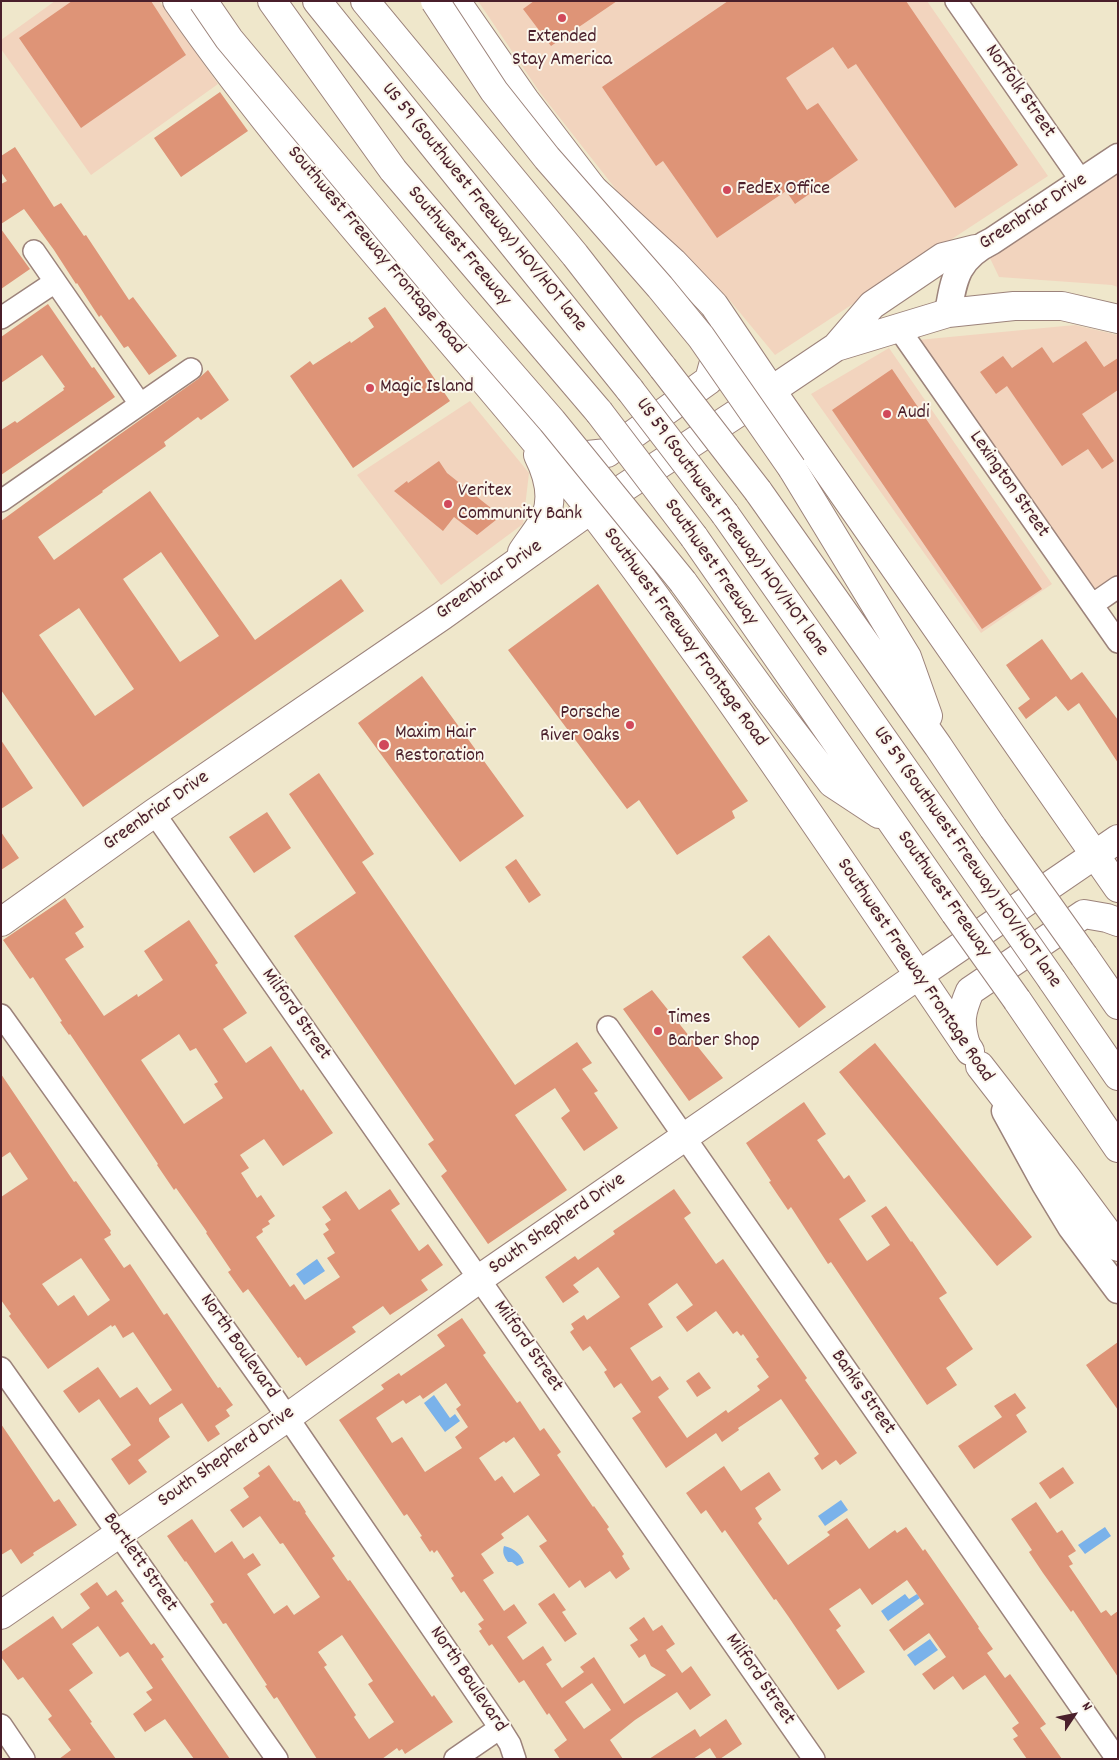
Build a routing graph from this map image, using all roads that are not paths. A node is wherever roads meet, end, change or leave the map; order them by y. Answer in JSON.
{"nodes":[{"id":1,"x":177,"y":1,"type":"edge"},
{"id":2,"x":203,"y":1,"type":"edge"},
{"id":3,"x":219,"y":1,"type":"edge"},
{"id":4,"x":272,"y":1,"type":"edge"},
{"id":5,"x":317,"y":1,"type":"edge"},
{"id":6,"x":365,"y":1,"type":"edge"},
{"id":7,"x":423,"y":1,"type":"edge"},
{"id":8,"x":436,"y":1,"type":"edge"},
{"id":9,"x":456,"y":1,"type":"edge"},
{"id":10,"x":956,"y":1,"type":"edge"},
{"id":11,"x":1118,"y":157,"type":"edge"},
{"id":12,"x":1082,"y":182,"type":"junction"},
{"id":13,"x":593,"y":189,"type":"junction"},
{"id":14,"x":975,"y":249,"type":"junction"},
{"id":15,"x":34,"y":250,"type":"dead end"},
{"id":16,"x":673,"y":262,"type":"junction"},
{"id":17,"x":388,"y":267,"type":"junction"},
{"id":18,"x":55,"y":282,"type":"junction"},
{"id":19,"x":948,"y":313,"type":"junction"},
{"id":20,"x":1,"y":318,"type":"edge"},
{"id":21,"x":1118,"y":319,"type":"edge"},
{"id":22,"x":899,"y":329,"type":"junction"},
{"id":23,"x":836,"y":347,"type":"junction"},
{"id":24,"x":190,"y":369,"type":"dead end"},
{"id":25,"x":772,"y":390,"type":"junction"},
{"id":26,"x":140,"y":404,"type":"junction"},
{"id":27,"x":529,"y":435,"type":"junction"},
{"id":28,"x":1,"y":502,"type":"edge"},
{"id":29,"x":590,"y":510,"type":"junction"},
{"id":30,"x":513,"y":565,"type":"junction"},
{"id":31,"x":1118,"y":587,"type":"edge"},
{"id":32,"x":1092,"y":605,"type":"junction"},
{"id":33,"x":1118,"y":642,"type":"edge"},
{"id":34,"x":938,"y":746,"type":"junction"},
{"id":35,"x":154,"y":813,"type":"junction"},
{"id":36,"x":893,"y":823,"type":"junction"},
{"id":37,"x":1118,"y":839,"type":"edge"},
{"id":38,"x":1095,"y":854,"type":"junction"},
{"id":39,"x":1118,"y":888,"type":"edge"},
{"id":40,"x":1,"y":922,"type":"edge"},
{"id":41,"x":1118,"y":922,"type":"edge"},
{"id":42,"x":919,"y":975,"type":"junction"},
{"id":43,"x":1118,"y":1005,"type":"edge"},
{"id":44,"x":1,"y":1015,"type":"edge"},
{"id":45,"x":608,"y":1027,"type":"dead end"},
{"id":46,"x":973,"y":1055,"type":"junction"},
{"id":47,"x":1118,"y":1076,"type":"edge"},
{"id":48,"x":684,"y":1138,"type":"junction"},
{"id":49,"x":1118,"y":1148,"type":"edge"},
{"id":50,"x":1118,"y":1247,"type":"edge"},
{"id":51,"x":479,"y":1279,"type":"junction"},
{"id":52,"x":1118,"y":1290,"type":"edge"},
{"id":53,"x":1,"y":1368,"type":"edge"},
{"id":54,"x":288,"y":1417,"type":"junction"},
{"id":55,"x":118,"y":1534,"type":"junction"},
{"id":56,"x":1,"y":1615,"type":"edge"},
{"id":57,"x":1,"y":1725,"type":"edge"},
{"id":58,"x":500,"y":1728,"type":"junction"},
{"id":59,"x":24,"y":1759,"type":"edge"},
{"id":60,"x":276,"y":1759,"type":"edge"},
{"id":61,"x":455,"y":1759,"type":"edge"},
{"id":62,"x":516,"y":1759,"type":"edge"},
{"id":63,"x":814,"y":1759,"type":"edge"},
{"id":64,"x":1117,"y":1759,"type":"edge"}],
"edges":[{"from":1,"to":17,"type":"main road","name":"Southwest Freeway Frontage Road"},
{"from":2,"to":36,"type":"main road","bridge":true},
{"from":3,"to":17,"type":"main road"},
{"from":4,"to":36,"type":"main road","name":"Southwest Freeway","bridge":true},
{"from":5,"to":47,"type":"main road","name":"US 59 (Southwest Freeway) HOV/HOT lane","bridge":true},
{"from":6,"to":34,"type":"main road","bridge":true},
{"from":7,"to":13,"type":"main road"},
{"from":8,"to":34,"type":"main road","bridge":true},
{"from":9,"to":13,"type":"main road"},
{"from":10,"to":12,"type":"street","name":"Norfolk Street"},
{"from":11,"to":12,"type":"street","name":"Greenbriar Drive"},
{"from":12,"to":14,"type":"street","name":"Greenbriar Drive"},
{"from":13,"to":16,"type":"main road"},
{"from":14,"to":19,"type":"street","name":"Greenbriar Drive"},
{"from":14,"to":23,"type":"main road"},
{"from":15,"to":18,"type":"street"},
{"from":16,"to":25,"type":"main road"},
{"from":16,"to":27,"type":"main road"},
{"from":17,"to":27,"type":"main road","name":"Southwest Freeway Frontage Road"},
{"from":18,"to":20,"type":"street"},
{"from":18,"to":26,"type":"street"},
{"from":19,"to":21,"type":"main road"},
{"from":19,"to":22,"type":"main road","name":"Greenbriar Drive"},
{"from":22,"to":23,"type":"main road","name":"Greenbriar Drive"},
{"from":22,"to":32,"type":"street","name":"Lexington Street"},
{"from":23,"to":25,"type":"main road","name":"Greenbriar Drive"},
{"from":24,"to":26,"type":"street"},
{"from":25,"to":29,"type":"main road","name":"Greenbriar Drive"},
{"from":25,"to":38,"type":"main road"},
{"from":26,"to":28,"type":"street"},
{"from":27,"to":29,"type":"main road","name":"Southwest Freeway Frontage Road"},
{"from":27,"to":30,"type":"main road"},
{"from":29,"to":30,"type":"main road","name":"Greenbriar Drive"},
{"from":29,"to":42,"type":"main road","name":"Southwest Freeway Frontage Road"},
{"from":30,"to":35,"type":"main road","name":"Greenbriar Drive"},
{"from":31,"to":32,"type":"street"},
{"from":32,"to":33,"type":"street","name":"Lexington Street"},
{"from":34,"to":43,"type":"main road","bridge":true},
{"from":35,"to":40,"type":"main road","name":"Greenbriar Drive"},
{"from":35,"to":51,"type":"street","name":"Milford Street"},
{"from":36,"to":49,"type":"main road","name":"Southwest Freeway","bridge":true},
{"from":37,"to":38,"type":"main road","name":"South Shepherd Drive"},
{"from":38,"to":39,"type":"main road"},
{"from":38,"to":42,"type":"main road","name":"South Shepherd Drive"},
{"from":41,"to":46,"type":"main road"},
{"from":42,"to":46,"type":"main road","name":"Southwest Freeway Frontage Road"},
{"from":42,"to":48,"type":"main road","name":"South Shepherd Drive"},
{"from":44,"to":54,"type":"street","name":"North Boulevard"},
{"from":45,"to":48,"type":"street","name":"Banks Street"},
{"from":46,"to":50,"type":"main road"},
{"from":46,"to":52,"type":"street","name":"Southwest Freeway Frontage Road"},
{"from":48,"to":51,"type":"main road","name":"South Shepherd Drive"},
{"from":48,"to":64,"type":"street","name":"Banks Street"},
{"from":51,"to":54,"type":"main road","name":"South Shepherd Drive"},
{"from":51,"to":63,"type":"street","name":"Milford Street"},
{"from":53,"to":55,"type":"street","name":"Bartlett Street"},
{"from":54,"to":55,"type":"main road","name":"South Shepherd Drive"},
{"from":54,"to":58,"type":"street","name":"North Boulevard"},
{"from":55,"to":56,"type":"main road","name":"South Shepherd Drive"},
{"from":55,"to":60,"type":"street","name":"Bartlett Street"},
{"from":57,"to":59,"type":"street"},
{"from":58,"to":61,"type":"street"},
{"from":58,"to":62,"type":"street","name":"North Boulevard"}]}
